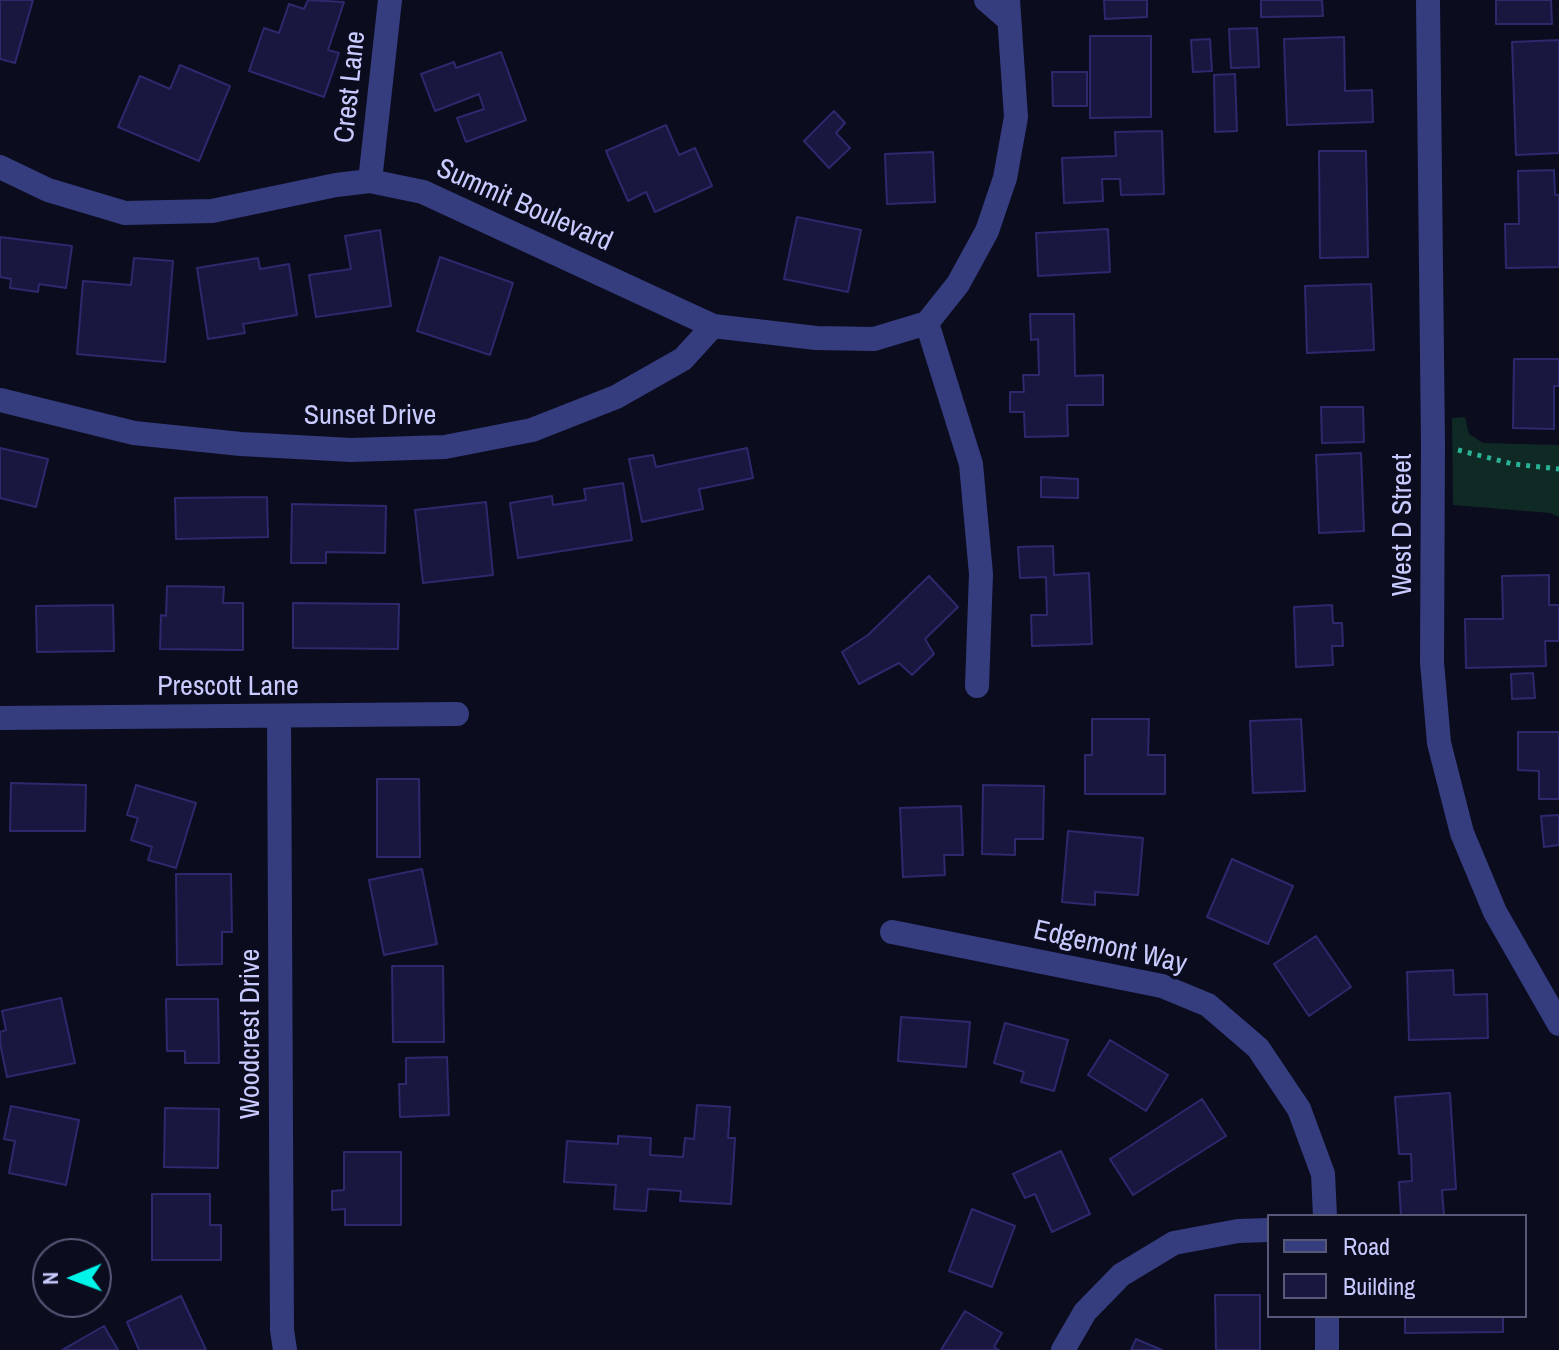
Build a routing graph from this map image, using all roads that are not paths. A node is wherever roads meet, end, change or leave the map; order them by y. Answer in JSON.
{"nodes":[{"id":1,"x":390,"y":0,"type":"edge"},
{"id":2,"x":986,"y":0,"type":"edge"},
{"id":3,"x":1428,"y":0,"type":"edge"},
{"id":4,"x":1008,"y":10,"type":"edge"},
{"id":5,"x":0,"y":167,"type":"edge"},
{"id":6,"x":370,"y":181,"type":"junction"},
{"id":7,"x":927,"y":323,"type":"junction"},
{"id":8,"x":713,"y":326,"type":"junction"},
{"id":9,"x":0,"y":400,"type":"edge"},
{"id":10,"x":977,"y":686,"type":"dead end"},
{"id":11,"x":457,"y":714,"type":"dead end"},
{"id":12,"x":279,"y":717,"type":"junction"},
{"id":13,"x":0,"y":718,"type":"edge"},
{"id":14,"x":892,"y":932,"type":"dead end"},
{"id":15,"x":1559,"y":1024,"type":"edge"},
{"id":16,"x":1325,"y":1214,"type":"edge"},
{"id":17,"x":1267,"y":1230,"type":"edge"},
{"id":18,"x":1327,"y":1318,"type":"edge"},
{"id":19,"x":285,"y":1350,"type":"edge"},
{"id":20,"x":1063,"y":1350,"type":"edge"},
{"id":21,"x":1327,"y":1350,"type":"edge"}],
"edges":[{"from":1,"to":6,"type":"street","name":"Crest Lane"},
{"from":2,"to":4,"type":"street"},
{"from":3,"to":15,"type":"street","name":"West D Street"},
{"from":4,"to":7,"type":"street"},
{"from":5,"to":6,"type":"street","name":"Summit Boulevard"},
{"from":6,"to":8,"type":"street","name":"Summit Boulevard"},
{"from":7,"to":8,"type":"street","name":"Summit Boulevard"},
{"from":7,"to":10,"type":"street"},
{"from":8,"to":9,"type":"street","name":"Sunset Drive"},
{"from":11,"to":12,"type":"street","name":"Prescott Lane"},
{"from":12,"to":13,"type":"street","name":"Prescott Lane"},
{"from":12,"to":19,"type":"street","name":"Woodcrest Drive"},
{"from":14,"to":16,"type":"street","name":"Edgemont Way"},
{"from":17,"to":20,"type":"street"},
{"from":18,"to":21,"type":"street"}]}
